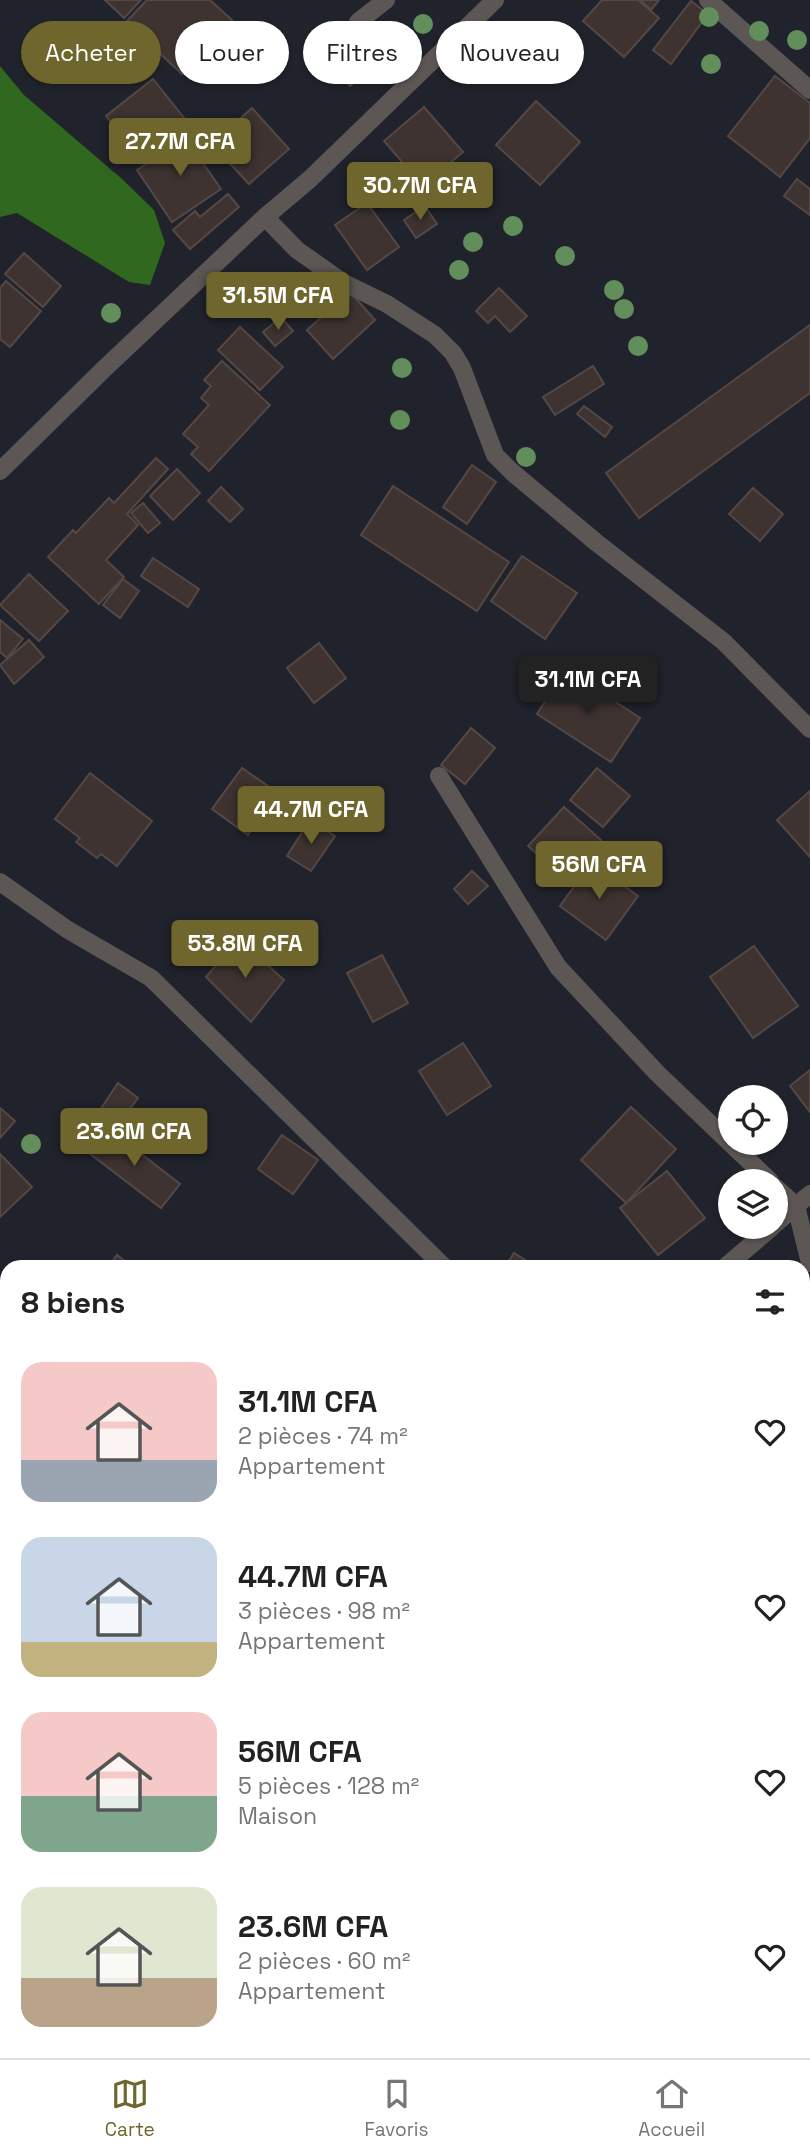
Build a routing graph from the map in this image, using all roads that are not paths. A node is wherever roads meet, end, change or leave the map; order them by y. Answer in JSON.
{"nodes":[{"id":1,"x":386,"y":0,"type":"edge"},
{"id":2,"x":708,"y":0,"type":"edge"},
{"id":3,"x":492,"y":1,"type":"edge"},
{"id":4,"x":360,"y":21,"type":"edge"},
{"id":5,"x":810,"y":90,"type":"edge"},
{"id":6,"x":265,"y":218,"type":"junction"},
{"id":7,"x":0,"y":471,"type":"edge"},
{"id":8,"x":810,"y":729,"type":"edge"},
{"id":9,"x":439,"y":776,"type":"dead end"},
{"id":10,"x":0,"y":882,"type":"edge"},
{"id":11,"x":757,"y":1169,"type":"edge"},
{"id":12,"x":810,"y":1194,"type":"edge"},
{"id":13,"x":788,"y":1199,"type":"edge"},
{"id":14,"x":796,"y":1206,"type":"junction"},
{"id":15,"x":788,"y":1213,"type":"edge"},
{"id":16,"x":758,"y":1239,"type":"edge"},
{"id":17,"x":437,"y":1260,"type":"edge"},
{"id":18,"x":733,"y":1260,"type":"edge"},
{"id":19,"x":809,"y":1260,"type":"edge"}],
"edges":[{"from":1,"to":4,"type":"street"},
{"from":2,"to":5,"type":"street"},
{"from":3,"to":6,"type":"street"},
{"from":6,"to":7,"type":"street"},
{"from":6,"to":8,"type":"street"},
{"from":9,"to":11,"type":"street"},
{"from":10,"to":17,"type":"street"},
{"from":12,"to":14,"type":"street"},
{"from":13,"to":14,"type":"street"},
{"from":14,"to":15,"type":"street"},
{"from":14,"to":19,"type":"street"},
{"from":16,"to":18,"type":"street"}]}
